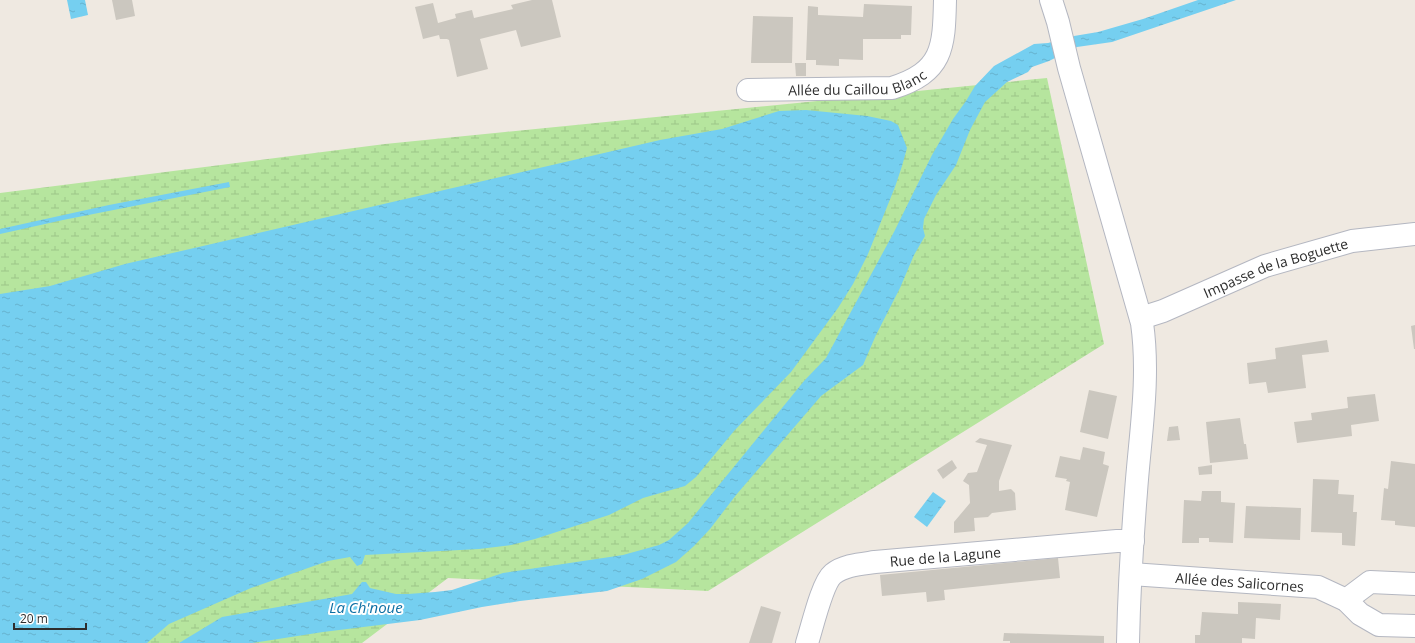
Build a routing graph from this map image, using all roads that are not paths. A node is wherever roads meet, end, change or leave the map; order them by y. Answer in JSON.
{"nodes":[{"id":1,"x":945,"y":0,"type":"edge"},
{"id":2,"x":1051,"y":0,"type":"edge"},
{"id":3,"x":748,"y":90,"type":"dead end"},
{"id":4,"x":1415,"y":234,"type":"edge"},
{"id":5,"x":1141,"y":318,"type":"junction"},
{"id":6,"x":1133,"y":541,"type":"junction"},
{"id":7,"x":1131,"y":574,"type":"junction"},
{"id":8,"x":1415,"y":584,"type":"edge"},
{"id":9,"x":1346,"y":600,"type":"junction"},
{"id":10,"x":1415,"y":626,"type":"edge"},
{"id":11,"x":807,"y":643,"type":"edge"},
{"id":12,"x":1128,"y":643,"type":"edge"}],
"edges":[{"from":1,"to":3,"type":"street","name":"Allée du Caillou Blanc"},
{"from":2,"to":5,"type":"street"},
{"from":4,"to":5,"type":"street","name":"Impasse de la Boguette"},
{"from":5,"to":6,"type":"street"},
{"from":6,"to":7,"type":"street"},
{"from":6,"to":11,"type":"street","name":"Rue de la Lagune"},
{"from":7,"to":9,"type":"street","name":"Allée des Salicornes"},
{"from":7,"to":12,"type":"street"},
{"from":8,"to":9,"type":"street"},
{"from":9,"to":10,"type":"street","name":"Allée des Salicornes"}]}
